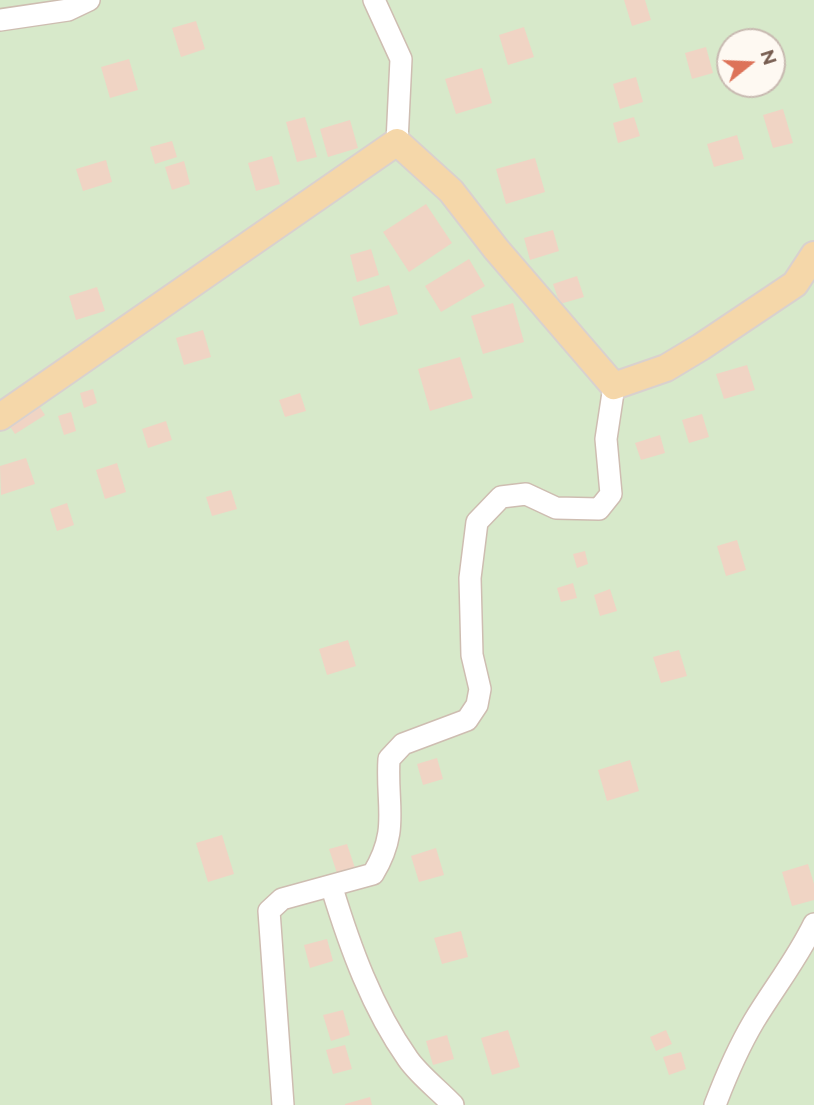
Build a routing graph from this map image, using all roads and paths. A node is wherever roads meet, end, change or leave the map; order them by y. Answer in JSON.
{"nodes":[{"id":1,"x":89,"y":0,"type":"edge"},
{"id":2,"x":374,"y":0,"type":"edge"},
{"id":3,"x":0,"y":20,"type":"edge"},
{"id":4,"x":397,"y":142,"type":"junction"},
{"id":5,"x":814,"y":255,"type":"edge"},
{"id":6,"x":614,"y":386,"type":"junction"},
{"id":7,"x":0,"y":417,"type":"edge"},
{"id":8,"x":332,"y":888,"type":"junction"},
{"id":9,"x":814,"y":923,"type":"edge"},
{"id":10,"x":283,"y":1105,"type":"edge"},
{"id":11,"x":453,"y":1105,"type":"edge"},
{"id":12,"x":715,"y":1105,"type":"edge"}],
"edges":[{"from":1,"to":3,"type":"street"},
{"from":2,"to":4,"type":"street"},
{"from":4,"to":6,"type":"main road"},
{"from":4,"to":7,"type":"main road"},
{"from":5,"to":6,"type":"main road"},
{"from":6,"to":8,"type":"street"},
{"from":8,"to":10,"type":"street"},
{"from":8,"to":11,"type":"street"},
{"from":9,"to":12,"type":"street"}]}
